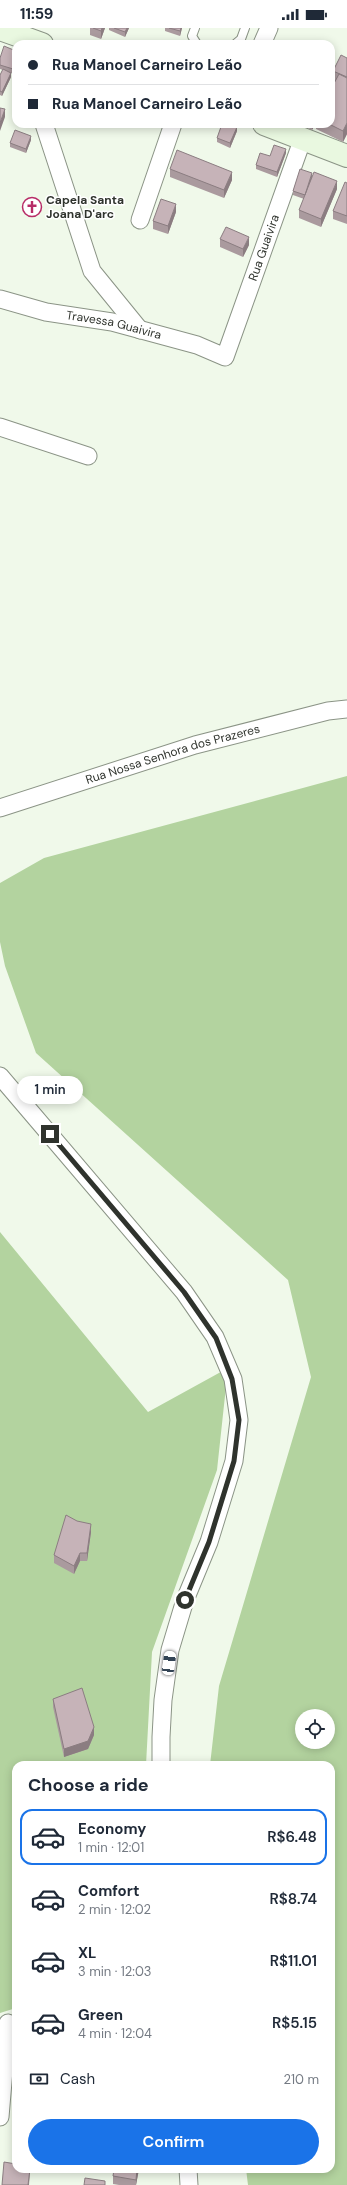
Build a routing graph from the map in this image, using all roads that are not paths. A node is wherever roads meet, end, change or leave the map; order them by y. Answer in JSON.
{"nodes":[{"id":1,"x":195,"y":28,"type":"edge"},
{"id":2,"x":245,"y":28,"type":"edge"},
{"id":3,"x":269,"y":28,"type":"edge"},
{"id":4,"x":11,"y":36,"type":"edge"},
{"id":5,"x":26,"y":40,"type":"edge"},
{"id":6,"x":194,"y":40,"type":"edge"},
{"id":7,"x":239,"y":40,"type":"edge"},
{"id":8,"x":264,"y":40,"type":"edge"},
{"id":9,"x":45,"y":128,"type":"edge"},
{"id":10,"x":172,"y":128,"type":"edge"},
{"id":11,"x":275,"y":128,"type":"edge"},
{"id":12,"x":303,"y":138,"type":"junction"},
{"id":13,"x":347,"y":156,"type":"edge"},
{"id":14,"x":140,"y":220,"type":"dead end"},
{"id":15,"x":0,"y":299,"type":"edge"},
{"id":16,"x":140,"y":330,"type":"junction"},
{"id":17,"x":225,"y":357,"type":"joint"},
{"id":18,"x":0,"y":427,"type":"edge"},
{"id":19,"x":88,"y":456,"type":"dead end"},
{"id":20,"x":347,"y":709,"type":"edge"},
{"id":21,"x":0,"y":808,"type":"edge"},
{"id":22,"x":0,"y":1076,"type":"edge"},
{"id":23,"x":162,"y":1761,"type":"edge"},
{"id":24,"x":8,"y":2023,"type":"edge"},
{"id":25,"x":0,"y":2117,"type":"edge"},
{"id":26,"x":188,"y":2173,"type":"edge"},
{"id":27,"x":189,"y":2185,"type":"edge"}],
"edges":[{"from":1,"to":6,"type":"lane"},
{"from":2,"to":7,"type":"lane"},
{"from":3,"to":8,"type":"street"},
{"from":4,"to":5,"type":"main road"},
{"from":9,"to":16,"type":"street"},
{"from":10,"to":14,"type":"street"},
{"from":11,"to":12,"type":"main road"},
{"from":12,"to":13,"type":"main road"},
{"from":12,"to":17,"type":"street","name":"Rua Guaivira"},
{"from":15,"to":16,"type":"street","name":"Travessa Guaivira"},
{"from":16,"to":17,"type":"street","name":"Travessa Guaivira"},
{"from":18,"to":19,"type":"street"},
{"from":20,"to":21,"type":"street","name":"Rua Nossa Senhora dos Prazeres"},
{"from":22,"to":23,"type":"street"},
{"from":24,"to":25,"type":"street"},
{"from":26,"to":27,"type":"street"}]}
